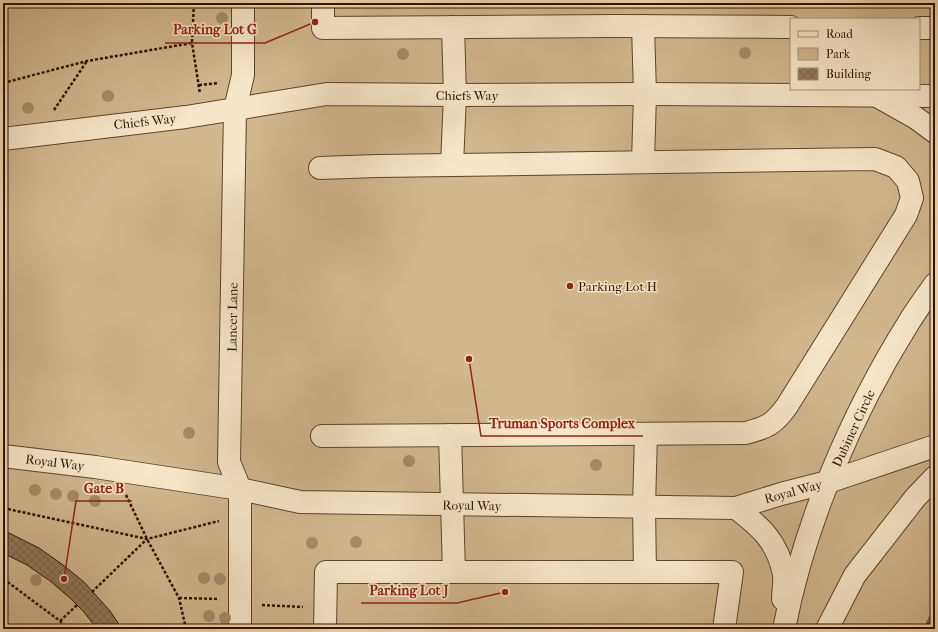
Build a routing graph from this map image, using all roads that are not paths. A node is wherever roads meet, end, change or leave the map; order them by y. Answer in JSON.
{"nodes":[{"id":1,"x":243,"y":3,"type":"edge"},
{"id":2,"x":323,"y":3,"type":"edge"},
{"id":3,"x":643,"y":26,"type":"junction"},
{"id":4,"x":453,"y":27,"type":"junction"},
{"id":5,"x":790,"y":27,"type":"edge"},
{"id":6,"x":920,"y":28,"type":"edge"},
{"id":7,"x":935,"y":28,"type":"edge"},
{"id":8,"x":899,"y":92,"type":"edge"},
{"id":9,"x":645,"y":94,"type":"junction"},
{"id":10,"x":455,"y":95,"type":"junction"},
{"id":11,"x":875,"y":95,"type":"junction"},
{"id":12,"x":935,"y":96,"type":"edge"},
{"id":13,"x":236,"y":108,"type":"junction"},
{"id":14,"x":935,"y":132,"type":"edge"},
{"id":15,"x":3,"y":139,"type":"edge"},
{"id":16,"x":643,"y":162,"type":"junction"},
{"id":17,"x":452,"y":165,"type":"junction"},
{"id":18,"x":320,"y":168,"type":"dead end"},
{"id":19,"x":935,"y":284,"type":"edge"},
{"id":20,"x":646,"y":434,"type":"junction"},
{"id":21,"x":450,"y":435,"type":"junction"},
{"id":22,"x":322,"y":436,"type":"dead end"},
{"id":23,"x":935,"y":446,"type":"edge"},
{"id":24,"x":3,"y":456,"type":"edge"},
{"id":25,"x":935,"y":476,"type":"edge"},
{"id":26,"x":828,"y":482,"type":"junction"},
{"id":27,"x":240,"y":489,"type":"junction"},
{"id":28,"x":451,"y":505,"type":"junction"},
{"id":29,"x":644,"y":507,"type":"junction"},
{"id":30,"x":736,"y":508,"type":"junction"},
{"id":31,"x":454,"y":572,"type":"junction"},
{"id":32,"x":645,"y":572,"type":"junction"},
{"id":33,"x":240,"y":629,"type":"edge"},
{"id":34,"x":325,"y":629,"type":"edge"},
{"id":35,"x":724,"y":629,"type":"edge"},
{"id":36,"x":783,"y":629,"type":"edge"},
{"id":37,"x":827,"y":629,"type":"edge"}],
"edges":[{"from":1,"to":13,"type":"street","name":"Lancer Lane"},
{"from":2,"to":4,"type":"street"},
{"from":3,"to":4,"type":"street"},
{"from":3,"to":5,"type":"street"},
{"from":3,"to":9,"type":"street"},
{"from":4,"to":10,"type":"street"},
{"from":6,"to":7,"type":"street"},
{"from":8,"to":11,"type":"street","name":"Chiefs Way"},
{"from":8,"to":12,"type":"street","name":"Chiefs Way"},
{"from":9,"to":10,"type":"street","name":"Chiefs Way"},
{"from":9,"to":11,"type":"street","name":"Chiefs Way"},
{"from":9,"to":16,"type":"street"},
{"from":10,"to":13,"type":"street","name":"Chiefs Way"},
{"from":10,"to":17,"type":"street"},
{"from":11,"to":14,"type":"street"},
{"from":13,"to":15,"type":"street","name":"Chiefs Way"},
{"from":13,"to":27,"type":"street","name":"Lancer Lane"},
{"from":16,"to":17,"type":"street"},
{"from":16,"to":20,"type":"street"},
{"from":17,"to":18,"type":"street"},
{"from":19,"to":26,"type":"street","name":"Dubiner Circle"},
{"from":20,"to":21,"type":"street"},
{"from":20,"to":29,"type":"street"},
{"from":21,"to":22,"type":"street"},
{"from":21,"to":28,"type":"street"},
{"from":23,"to":26,"type":"street","name":"Royal Way"},
{"from":24,"to":27,"type":"street","name":"Royal Way"},
{"from":25,"to":37,"type":"street"},
{"from":26,"to":30,"type":"street","name":"Royal Way"},
{"from":26,"to":36,"type":"street","name":"Dubiner Circle"},
{"from":27,"to":28,"type":"street","name":"Royal Way"},
{"from":27,"to":33,"type":"street","name":"Lancer Lane"},
{"from":28,"to":29,"type":"street","name":"Royal Way"},
{"from":28,"to":31,"type":"street"},
{"from":29,"to":30,"type":"street","name":"Royal Way"},
{"from":29,"to":32,"type":"street"},
{"from":30,"to":36,"type":"street"},
{"from":31,"to":32,"type":"street"},
{"from":31,"to":34,"type":"street"},
{"from":32,"to":35,"type":"street"}]}
